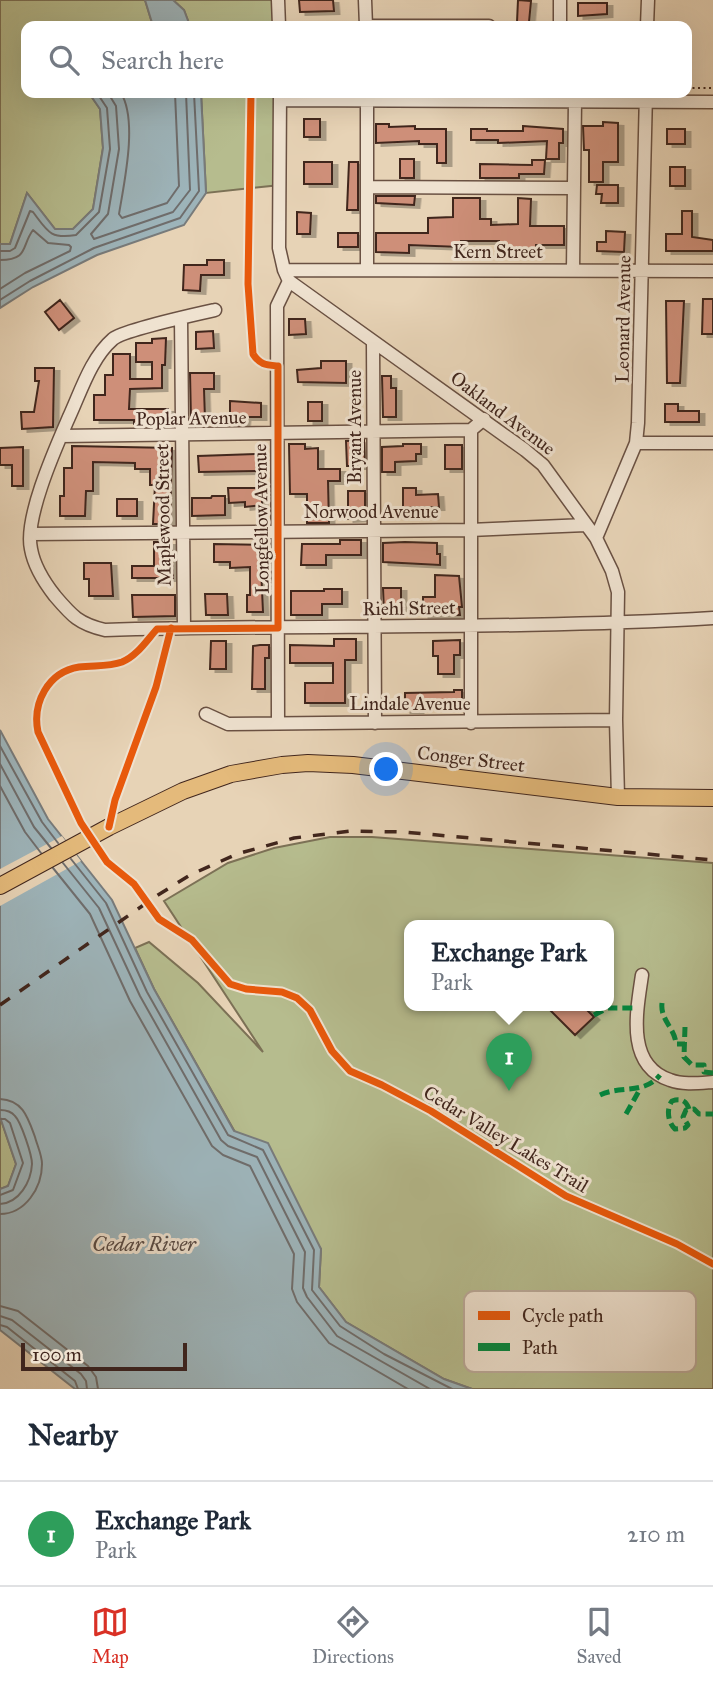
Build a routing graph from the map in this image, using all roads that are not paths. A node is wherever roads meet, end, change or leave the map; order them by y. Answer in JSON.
{"nodes":[{"id":1,"x":278,"y":0,"type":"edge"},
{"id":2,"x":365,"y":0,"type":"edge"},
{"id":3,"x":561,"y":0,"type":"edge"},
{"id":4,"x":648,"y":0,"type":"edge"},
{"id":5,"x":279,"y":21,"type":"edge"},
{"id":6,"x":366,"y":21,"type":"edge"},
{"id":7,"x":561,"y":21,"type":"edge"},
{"id":8,"x":647,"y":21,"type":"edge"},
{"id":9,"x":280,"y":98,"type":"edge"},
{"id":10,"x":367,"y":98,"type":"edge"},
{"id":11,"x":564,"y":98,"type":"edge"},
{"id":12,"x":632,"y":98,"type":"edge"},
{"id":13,"x":646,"y":98,"type":"edge"},
{"id":14,"x":659,"y":98,"type":"edge"},
{"id":15,"x":575,"y":102,"type":"junction"},
{"id":16,"x":713,"y":102,"type":"edge"},
{"id":17,"x":367,"y":187,"type":"junction"},
{"id":18,"x":574,"y":188,"type":"junction"},
{"id":19,"x":367,"y":270,"type":"junction"},
{"id":20,"x":573,"y":270,"type":"junction"},
{"id":21,"x":643,"y":271,"type":"junction"},
{"id":22,"x":713,"y":271,"type":"edge"},
{"id":23,"x":287,"y":275,"type":"junction"},
{"id":24,"x":215,"y":310,"type":"dead end"},
{"id":25,"x":181,"y":318,"type":"junction"},
{"id":26,"x":373,"y":342,"type":"junction"},
{"id":27,"x":484,"y":419,"type":"junction"},
{"id":28,"x":471,"y":430,"type":"junction"},
{"id":29,"x":373,"y":431,"type":"junction"},
{"id":30,"x":182,"y":433,"type":"junction"},
{"id":31,"x":276,"y":433,"type":"junction"},
{"id":32,"x":61,"y":436,"type":"junction"},
{"id":33,"x":636,"y":443,"type":"junction"},
{"id":34,"x":713,"y":443,"type":"edge"},
{"id":35,"x":586,"y":525,"type":"junction"},
{"id":36,"x":470,"y":530,"type":"junction"},
{"id":37,"x":277,"y":531,"type":"junction"},
{"id":38,"x":374,"y":531,"type":"junction"},
{"id":39,"x":31,"y":534,"type":"junction"},
{"id":40,"x":182,"y":534,"type":"junction"},
{"id":41,"x":596,"y":538,"type":"junction"},
{"id":42,"x":713,"y":618,"type":"edge"},
{"id":43,"x":617,"y":624,"type":"junction"},
{"id":44,"x":471,"y":626,"type":"junction"},
{"id":45,"x":184,"y":628,"type":"junction"},
{"id":46,"x":278,"y":628,"type":"junction"},
{"id":47,"x":375,"y":628,"type":"junction"},
{"id":48,"x":206,"y":715,"type":"dead end"},
{"id":49,"x":616,"y":720,"type":"junction"},
{"id":50,"x":278,"y":723,"type":"junction"},
{"id":51,"x":375,"y":723,"type":"junction"},
{"id":52,"x":471,"y":723,"type":"junction"},
{"id":53,"x":618,"y":797,"type":"junction"},
{"id":54,"x":713,"y":798,"type":"edge"},
{"id":55,"x":0,"y":886,"type":"edge"},
{"id":56,"x":642,"y":975,"type":"dead end"},
{"id":57,"x":713,"y":1082,"type":"edge"}],
"edges":[{"from":1,"to":5,"type":"street"},
{"from":2,"to":6,"type":"street"},
{"from":3,"to":7,"type":"street"},
{"from":4,"to":8,"type":"street"},
{"from":9,"to":23,"type":"street","name":"Longfellow Avenue"},
{"from":10,"to":17,"type":"street"},
{"from":11,"to":15,"type":"street"},
{"from":12,"to":15,"type":"street"},
{"from":13,"to":21,"type":"street","name":"Leonard Avenue"},
{"from":14,"to":16,"type":"street"},
{"from":15,"to":18,"type":"street"},
{"from":17,"to":18,"type":"street"},
{"from":17,"to":19,"type":"street"},
{"from":18,"to":20,"type":"street"},
{"from":19,"to":20,"type":"street","name":"Kern Street"},
{"from":19,"to":23,"type":"street","name":"Kern Street"},
{"from":20,"to":21,"type":"street","name":"Kern Street"},
{"from":21,"to":22,"type":"street","name":"Kern Street"},
{"from":21,"to":33,"type":"street","name":"Leonard Avenue"},
{"from":23,"to":26,"type":"street","name":"Oakland Avenue"},
{"from":23,"to":31,"type":"street","name":"Longfellow Avenue"},
{"from":24,"to":25,"type":"street"},
{"from":25,"to":30,"type":"street","name":"Maplewood Street"},
{"from":25,"to":32,"type":"street"},
{"from":26,"to":27,"type":"street","name":"Oakland Avenue"},
{"from":26,"to":29,"type":"street","name":"Bryant Avenue"},
{"from":27,"to":28,"type":"street"},
{"from":27,"to":35,"type":"street","name":"Oakland Avenue"},
{"from":28,"to":29,"type":"street","name":"Poplar Avenue"},
{"from":28,"to":36,"type":"street"},
{"from":29,"to":31,"type":"street","name":"Poplar Avenue"},
{"from":29,"to":38,"type":"street","name":"Bryant Avenue"},
{"from":30,"to":31,"type":"street","name":"Poplar Avenue"},
{"from":30,"to":32,"type":"street","name":"Poplar Avenue"},
{"from":30,"to":40,"type":"street","name":"Maplewood Street"},
{"from":31,"to":37,"type":"street","name":"Longfellow Avenue"},
{"from":32,"to":39,"type":"street"},
{"from":33,"to":34,"type":"street"},
{"from":33,"to":41,"type":"street","name":"Leonard Avenue"},
{"from":35,"to":36,"type":"street","name":"Norwood Avenue"},
{"from":35,"to":41,"type":"street","name":"Oakland Avenue"},
{"from":36,"to":38,"type":"street","name":"Norwood Avenue"},
{"from":36,"to":44,"type":"street"},
{"from":37,"to":38,"type":"street","name":"Norwood Avenue"},
{"from":37,"to":40,"type":"street","name":"Norwood Avenue"},
{"from":37,"to":46,"type":"street","name":"Longfellow Avenue"},
{"from":38,"to":47,"type":"street","name":"Bryant Avenue"},
{"from":39,"to":40,"type":"street","name":"Norwood Avenue"},
{"from":39,"to":45,"type":"street","name":"Riehl Street"},
{"from":40,"to":45,"type":"street","name":"Maplewood Street"},
{"from":41,"to":43,"type":"street","name":"Oakland Avenue"},
{"from":42,"to":43,"type":"street","name":"Riehl Street"},
{"from":43,"to":44,"type":"street","name":"Riehl Street"},
{"from":43,"to":49,"type":"street","name":"Oakland Avenue"},
{"from":44,"to":47,"type":"street","name":"Riehl Street"},
{"from":44,"to":52,"type":"street"},
{"from":45,"to":46,"type":"street","name":"Riehl Street"},
{"from":46,"to":47,"type":"street","name":"Riehl Street"},
{"from":46,"to":50,"type":"street","name":"Longfellow Avenue"},
{"from":47,"to":51,"type":"street","name":"Bryant Avenue"},
{"from":48,"to":50,"type":"street","name":"Lindale Avenue"},
{"from":49,"to":52,"type":"street","name":"Lindale Avenue"},
{"from":49,"to":53,"type":"street","name":"Oakland Avenue"},
{"from":50,"to":51,"type":"street","name":"Lindale Avenue"},
{"from":51,"to":52,"type":"street","name":"Lindale Avenue"},
{"from":53,"to":54,"type":"main road","name":"Conger Street"},
{"from":53,"to":55,"type":"main road","name":"Conger Street"},
{"from":56,"to":57,"type":"street"}]}
